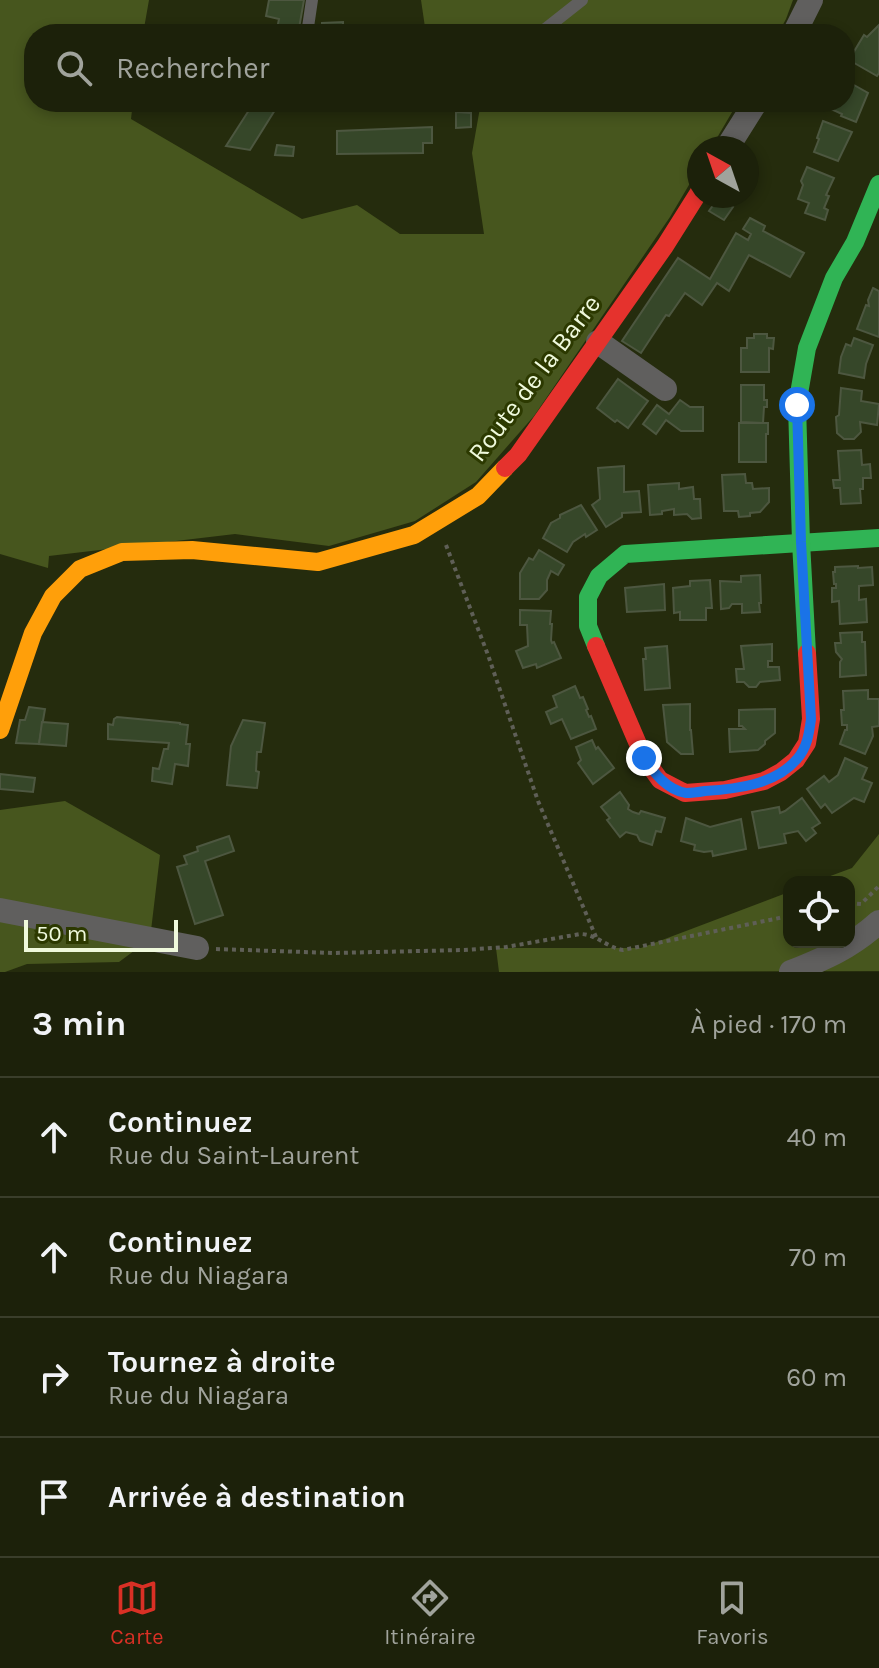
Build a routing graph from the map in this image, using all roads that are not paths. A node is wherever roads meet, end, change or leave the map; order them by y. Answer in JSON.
{"nodes":[{"id":1,"x":312,"y":0,"type":"edge"},
{"id":2,"x":582,"y":0,"type":"edge"},
{"id":3,"x":811,"y":0,"type":"edge"},
{"id":4,"x":308,"y":24,"type":"edge"},
{"id":5,"x":552,"y":24,"type":"edge"},
{"id":6,"x":799,"y":24,"type":"edge"},
{"id":7,"x":750,"y":112,"type":"edge"},
{"id":8,"x":735,"y":136,"type":"edge"},
{"id":9,"x":879,"y":184,"type":"edge"},
{"id":10,"x":689,"y":208,"type":"edge"},
{"id":11,"x":598,"y":342,"type":"junction"},
{"id":12,"x":665,"y":389,"type":"dead end"},
{"id":13,"x":879,"y":538,"type":"edge"},
{"id":14,"x":801,"y":542,"type":"junction"},
{"id":15,"x":0,"y":730,"type":"edge"},
{"id":16,"x":0,"y":910,"type":"edge"},
{"id":17,"x":879,"y":922,"type":"edge"},
{"id":18,"x":197,"y":948,"type":"road end"},
{"id":19,"x":791,"y":972,"type":"edge"}],
"edges":[{"from":1,"to":4,"type":"lane"},
{"from":2,"to":5,"type":"lane"},
{"from":3,"to":6,"type":"street"},
{"from":7,"to":8,"type":"street"},
{"from":9,"to":14,"type":"street"},
{"from":10,"to":11,"type":"street","name":"Route de la Barre"},
{"from":11,"to":12,"type":"street"},
{"from":11,"to":15,"type":"street","name":"Route de la Barre"},
{"from":13,"to":14,"type":"street"},
{"from":14,"to":14,"type":"street"},
{"from":16,"to":18,"type":"street"},
{"from":17,"to":19,"type":"street"}]}
